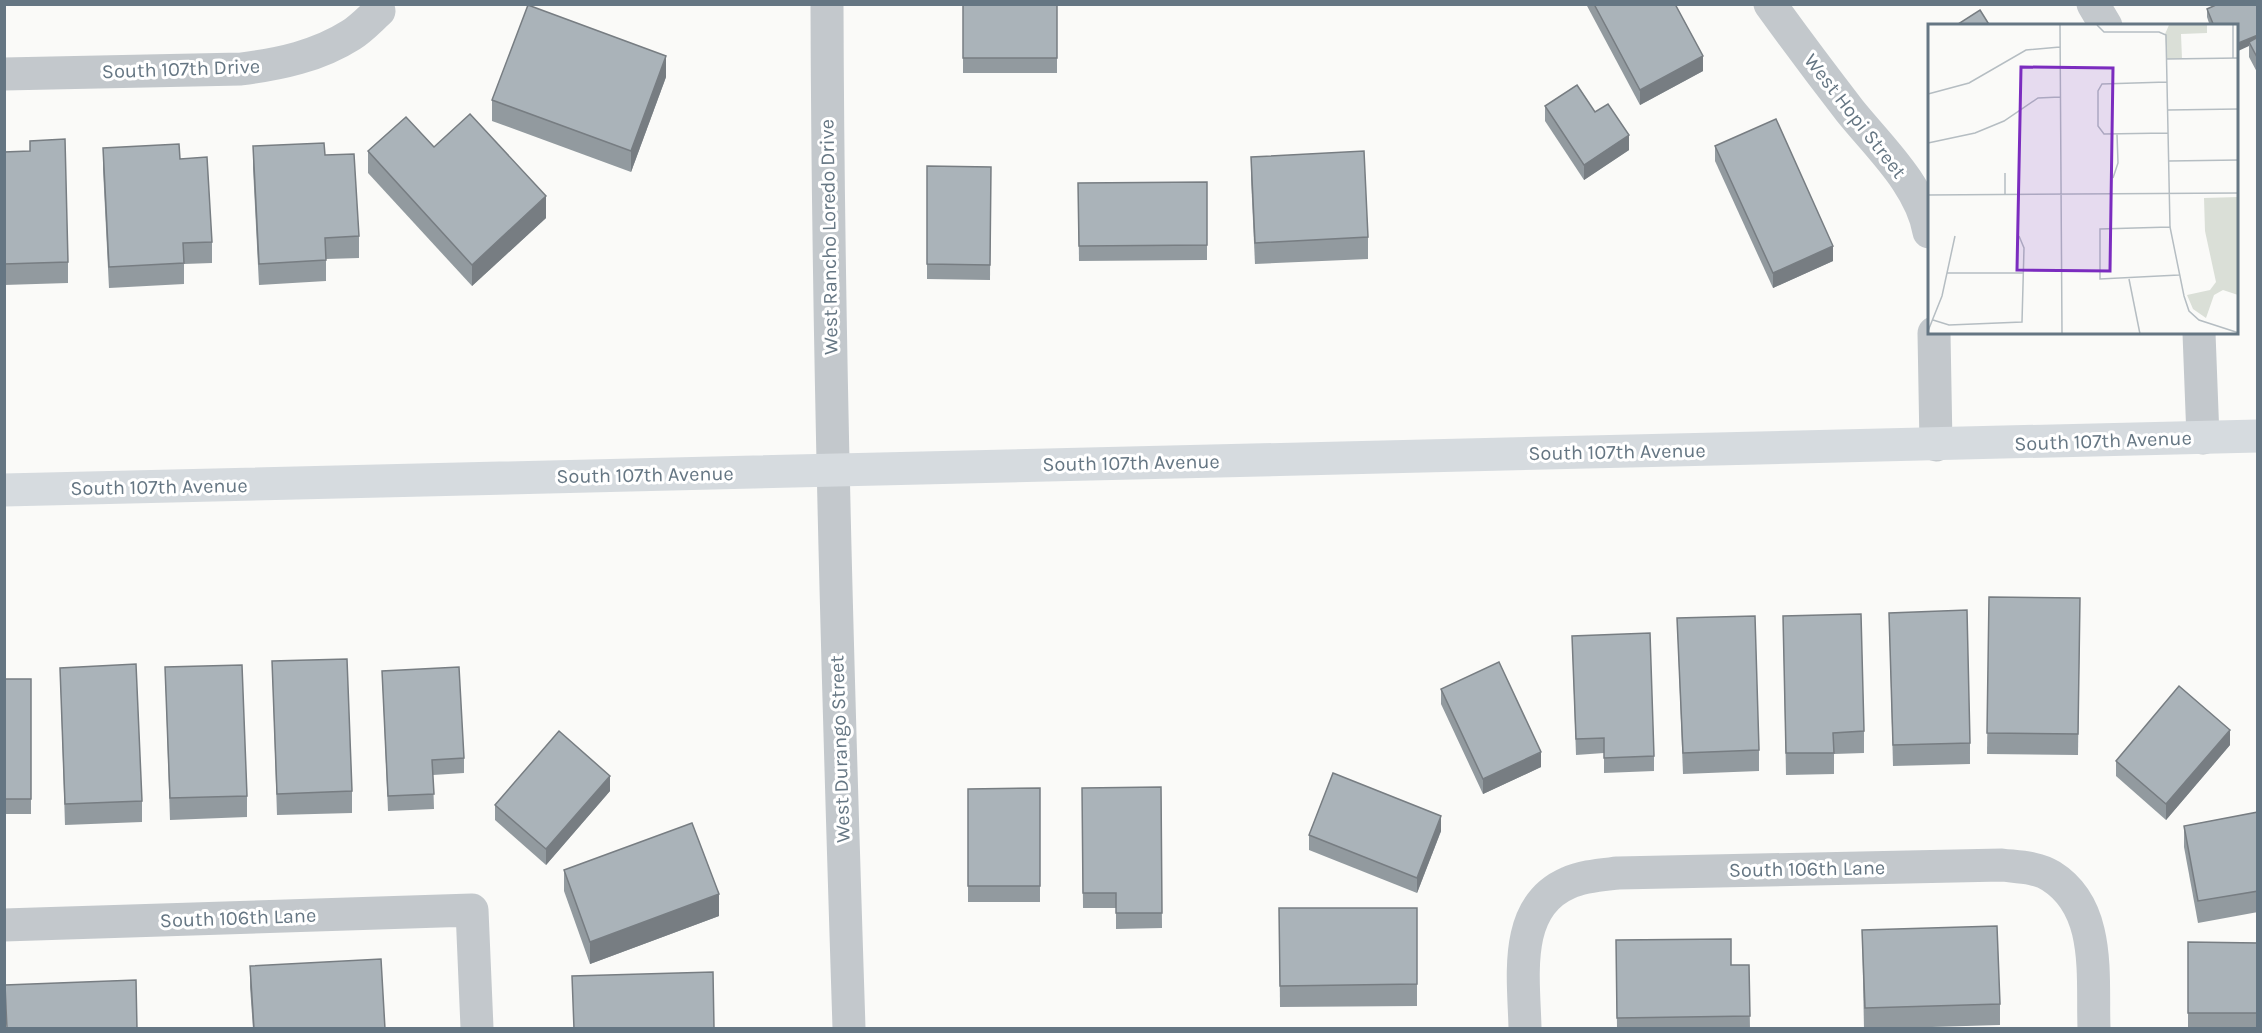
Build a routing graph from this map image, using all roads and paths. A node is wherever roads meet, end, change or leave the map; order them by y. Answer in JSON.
{"nodes":[{"id":1,"x":827,"y":4,"type":"edge"},
{"id":2,"x":1770,"y":4,"type":"edge"},
{"id":3,"x":2093,"y":4,"type":"edge"},
{"id":4,"x":379,"y":11,"type":"dead end"},
{"id":5,"x":2105,"y":24,"type":"edge"},
{"id":6,"x":4,"y":75,"type":"edge"},
{"id":7,"x":1928,"y":229,"type":"edge"},
{"id":8,"x":1935,"y":334,"type":"edge"},
{"id":9,"x":2199,"y":334,"type":"edge"},
{"id":10,"x":2258,"y":436,"type":"edge"},
{"id":11,"x":2203,"y":438,"type":"junction"},
{"id":12,"x":1936,"y":445,"type":"junction"},
{"id":13,"x":833,"y":470,"type":"junction"},
{"id":14,"x":4,"y":490,"type":"edge"},
{"id":15,"x":4,"y":925,"type":"edge"},
{"id":16,"x":477,"y":1029,"type":"edge"},
{"id":17,"x":849,"y":1029,"type":"edge"},
{"id":18,"x":1525,"y":1029,"type":"edge"},
{"id":19,"x":2094,"y":1029,"type":"edge"}],
"edges":[{"from":1,"to":13,"type":"street","name":"West Rancho Loredo Drive"},
{"from":2,"to":7,"type":"street","name":"West Hopi Street"},
{"from":3,"to":5,"type":"street"},
{"from":4,"to":6,"type":"street","name":"South 107th Drive"},
{"from":8,"to":12,"type":"street"},
{"from":9,"to":11,"type":"street"},
{"from":10,"to":11,"type":"main road","name":"South 107th Avenue"},
{"from":11,"to":12,"type":"main road","name":"South 107th Avenue"},
{"from":12,"to":13,"type":"main road","name":"South 107th Avenue"},
{"from":13,"to":14,"type":"main road","name":"South 107th Avenue"},
{"from":13,"to":17,"type":"street","name":"West Durango Street"},
{"from":15,"to":16,"type":"street","name":"South 106th Lane"},
{"from":18,"to":19,"type":"street","name":"South 106th Lane"}]}
